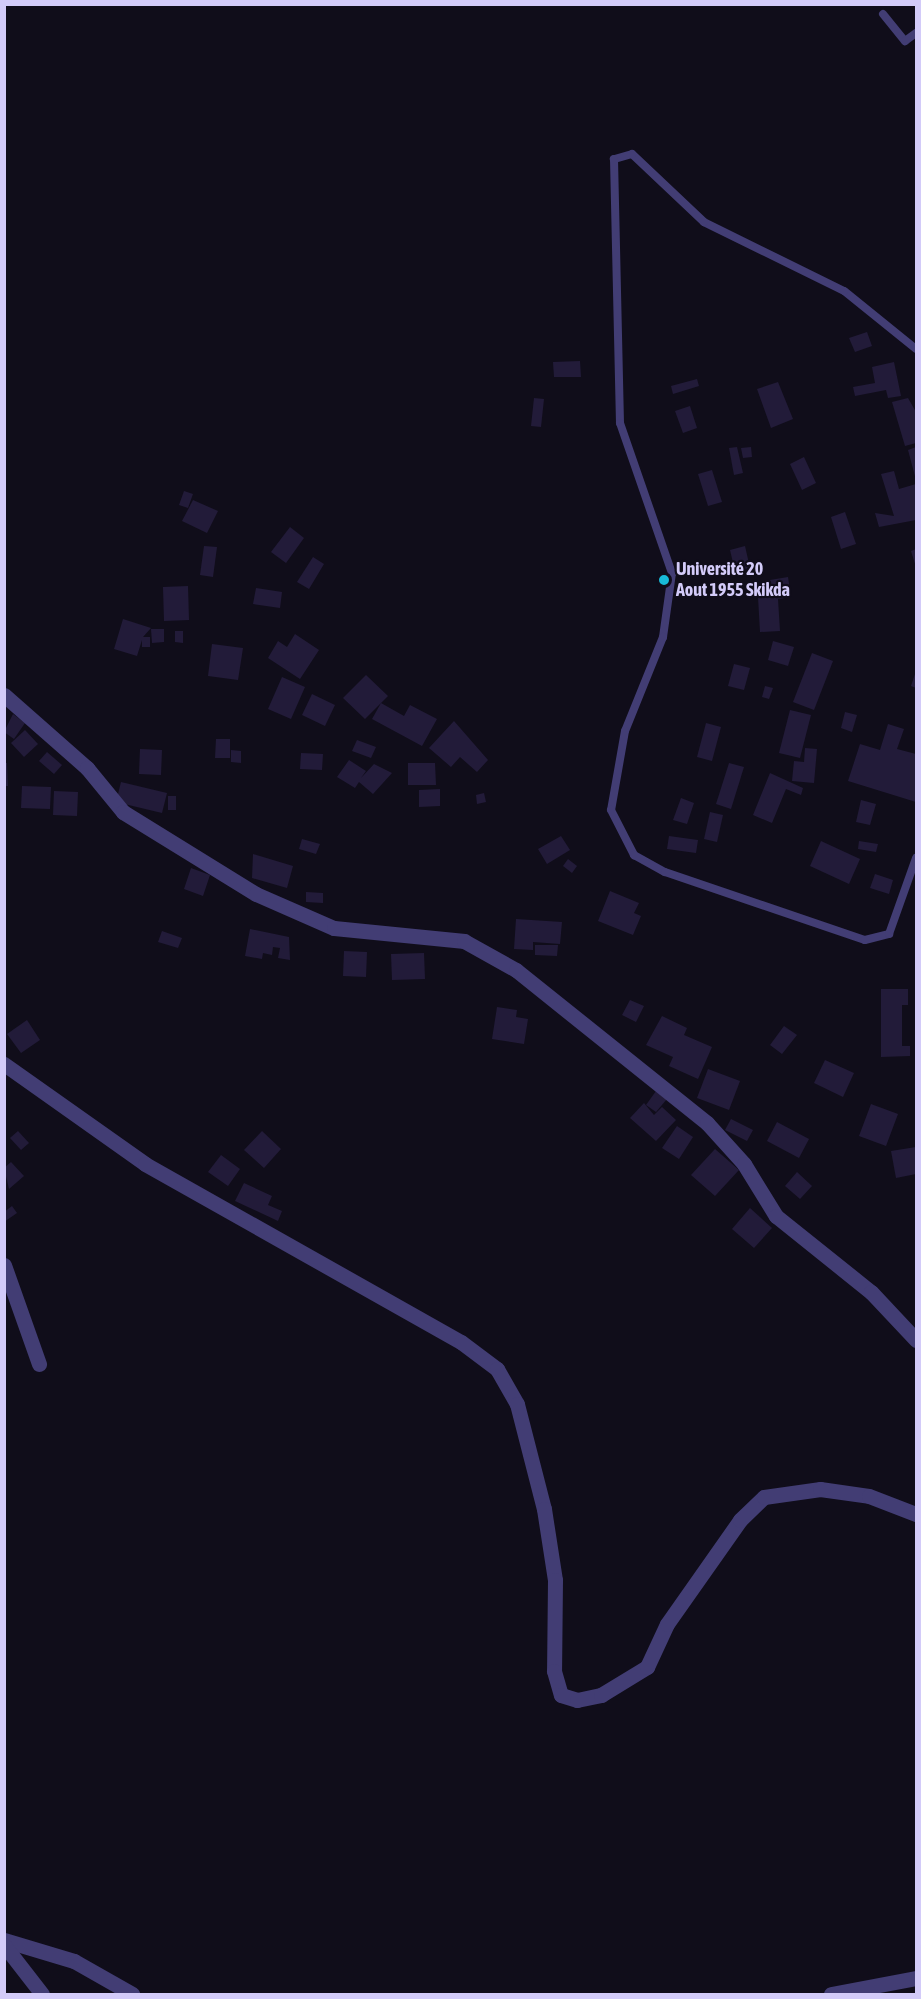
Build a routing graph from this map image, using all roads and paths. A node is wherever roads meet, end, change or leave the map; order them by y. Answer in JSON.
{"nodes":[{"id":1,"x":883,"y":14,"type":"dead end"},
{"id":2,"x":916,"y":33,"type":"edge"},
{"id":3,"x":916,"y":349,"type":"edge"},
{"id":4,"x":4,"y":695,"type":"edge"},
{"id":5,"x":916,"y":864,"type":"edge"},
{"id":6,"x":4,"y":1064,"type":"edge"},
{"id":7,"x":4,"y":1265,"type":"edge"},
{"id":8,"x":916,"y":1340,"type":"edge"},
{"id":9,"x":39,"y":1364,"type":"dead end"},
{"id":10,"x":916,"y":1514,"type":"edge"},
{"id":11,"x":4,"y":1940,"type":"edge"},
{"id":12,"x":4,"y":1945,"type":"edge"},
{"id":13,"x":916,"y":1978,"type":"edge"},
{"id":14,"x":42,"y":1995,"type":"edge"},
{"id":15,"x":132,"y":1995,"type":"edge"},
{"id":16,"x":831,"y":1995,"type":"edge"}],
"edges":[{"from":1,"to":2,"type":"lane"},
{"from":3,"to":5,"type":"lane"},
{"from":4,"to":8,"type":"street"},
{"from":6,"to":10,"type":"street"},
{"from":7,"to":9,"type":"street"},
{"from":11,"to":15,"type":"street"},
{"from":12,"to":14,"type":"street"},
{"from":13,"to":16,"type":"street"}]}
